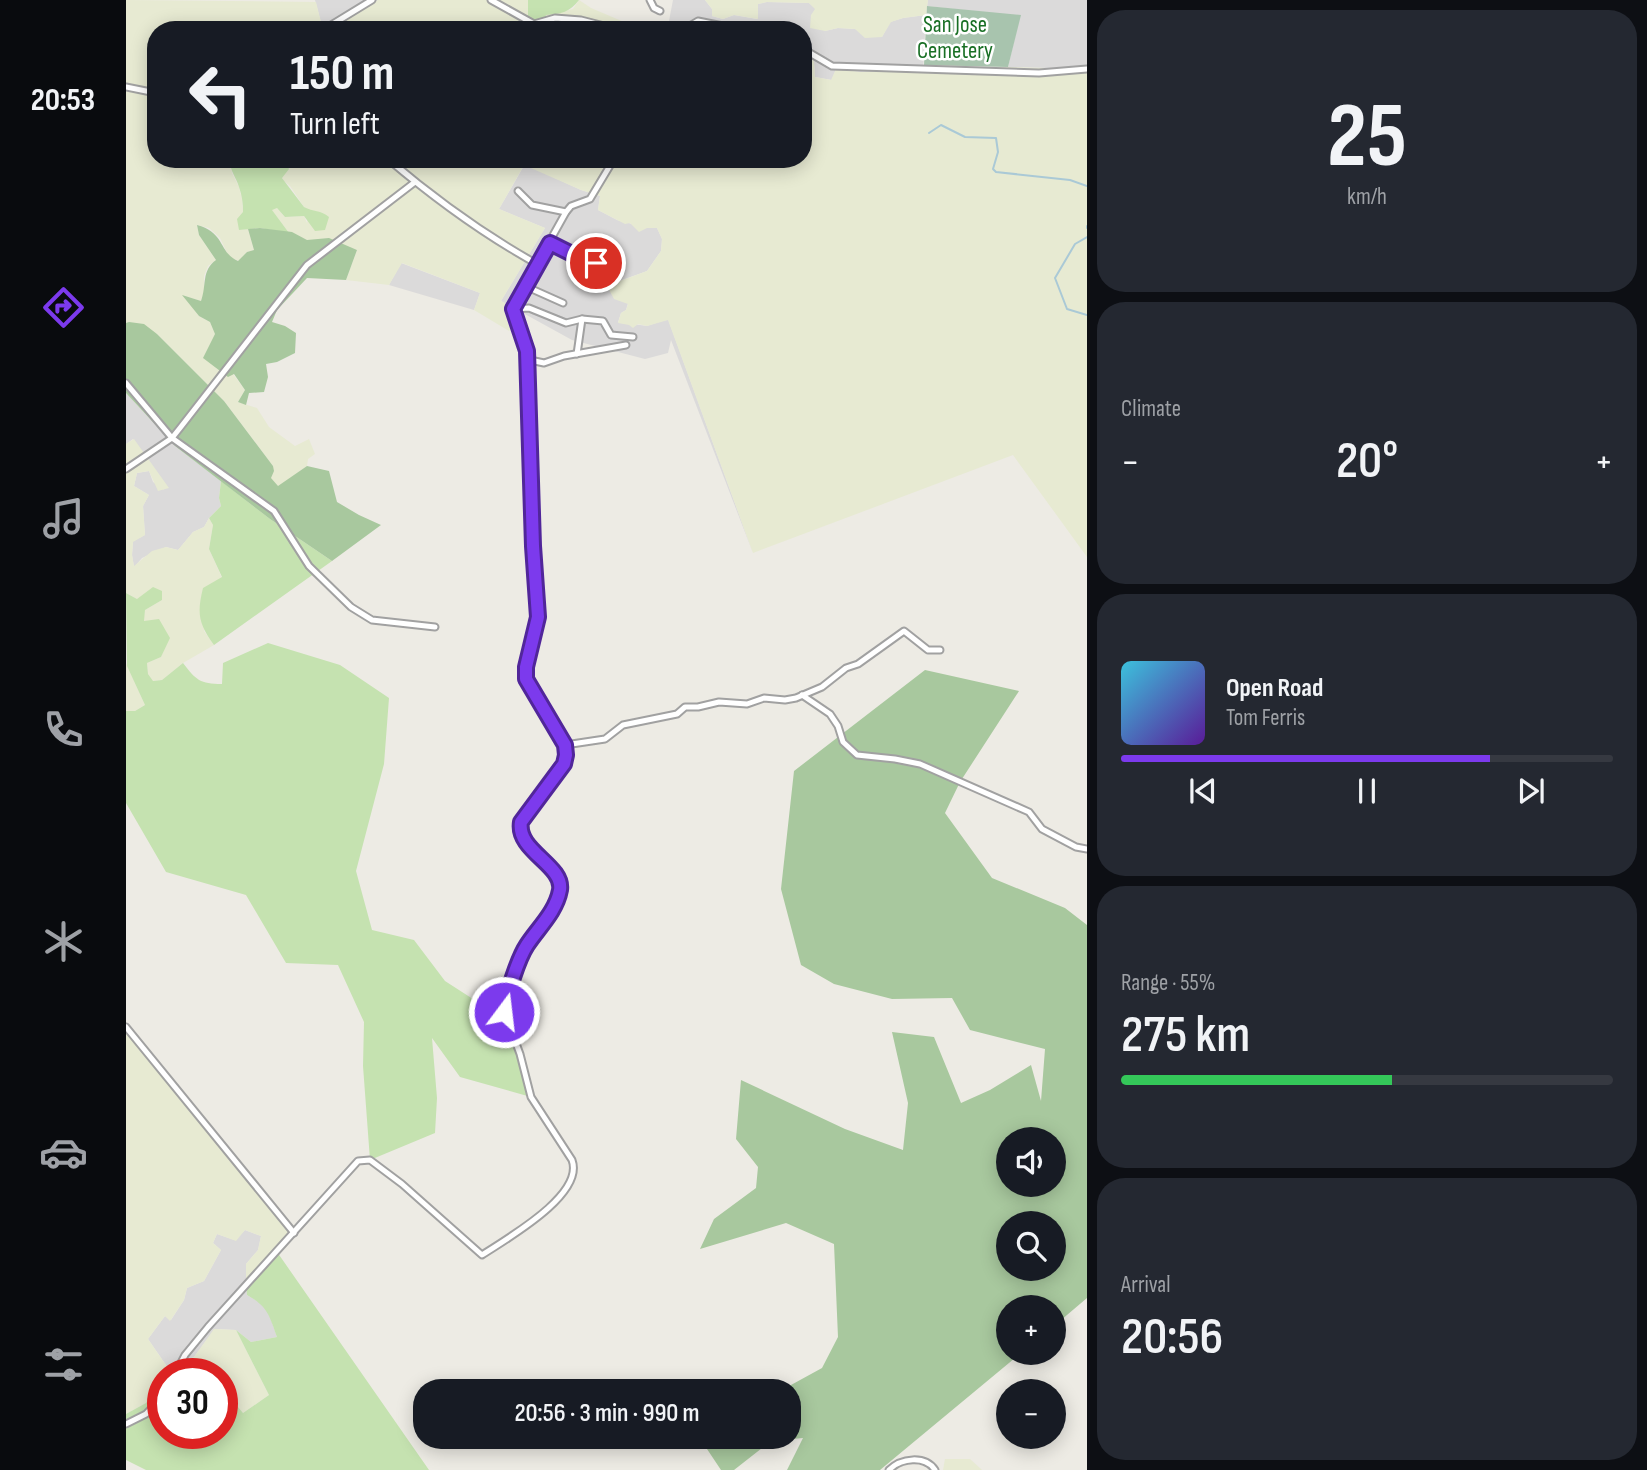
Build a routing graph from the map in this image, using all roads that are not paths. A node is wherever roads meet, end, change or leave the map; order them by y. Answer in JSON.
{"nodes":[{"id":1,"x":372,"y":0,"type":"edge"},
{"id":2,"x":491,"y":0,"type":"edge"},
{"id":3,"x":650,"y":0,"type":"edge"},
{"id":4,"x":660,"y":12,"type":"dead end"},
{"id":5,"x":338,"y":21,"type":"edge"},
{"id":6,"x":529,"y":21,"type":"edge"},
{"id":7,"x":542,"y":21,"type":"edge"},
{"id":8,"x":585,"y":21,"type":"edge"},
{"id":9,"x":812,"y":54,"type":"edge"},
{"id":10,"x":1087,"y":69,"type":"edge"},
{"id":11,"x":126,"y":87,"type":"edge"},
{"id":12,"x":147,"y":91,"type":"edge"},
{"id":13,"x":399,"y":168,"type":"edge"},
{"id":14,"x":609,"y":168,"type":"edge"},
{"id":15,"x":415,"y":182,"type":"junction"},
{"id":16,"x":518,"y":191,"type":"dead end"},
{"id":17,"x":566,"y":212,"type":"junction"},
{"id":18,"x":550,"y":243,"type":"junction"},
{"id":19,"x":537,"y":264,"type":"junction"},
{"id":20,"x":612,"y":264,"type":"dead end"},
{"id":21,"x":525,"y":286,"type":"junction"},
{"id":22,"x":563,"y":303,"type":"dead end"},
{"id":23,"x":513,"y":309,"type":"junction"},
{"id":24,"x":582,"y":319,"type":"junction"},
{"id":25,"x":633,"y":337,"type":"dead end"},
{"id":26,"x":626,"y":345,"type":"dead end"},
{"id":27,"x":527,"y":351,"type":"junction"},
{"id":28,"x":577,"y":354,"type":"junction"},
{"id":29,"x":126,"y":383,"type":"edge"},
{"id":30,"x":172,"y":438,"type":"junction"},
{"id":31,"x":126,"y":469,"type":"edge"},
{"id":32,"x":435,"y":627,"type":"dead end"},
{"id":33,"x":940,"y":650,"type":"dead end"},
{"id":34,"x":802,"y":695,"type":"junction"},
{"id":35,"x":565,"y":745,"type":"junction"},
{"id":36,"x":1087,"y":849,"type":"edge"},
{"id":37,"x":126,"y":1027,"type":"edge"},
{"id":38,"x":294,"y":1233,"type":"junction"},
{"id":39,"x":183,"y":1358,"type":"edge"},
{"id":40,"x":147,"y":1413,"type":"edge"},
{"id":41,"x":126,"y":1424,"type":"edge"},
{"id":42,"x":889,"y":1470,"type":"edge"},
{"id":43,"x":935,"y":1470,"type":"edge"}],
"edges":[{"from":1,"to":5,"type":"street"},
{"from":2,"to":6,"type":"street"},
{"from":3,"to":4,"type":"street"},
{"from":7,"to":8,"type":"street"},
{"from":9,"to":10,"type":"street"},
{"from":11,"to":12,"type":"street"},
{"from":13,"to":15,"type":"street"},
{"from":14,"to":17,"type":"street"},
{"from":15,"to":19,"type":"street"},
{"from":15,"to":30,"type":"street"},
{"from":16,"to":17,"type":"street"},
{"from":17,"to":18,"type":"street"},
{"from":18,"to":19,"type":"street"},
{"from":18,"to":20,"type":"street"},
{"from":19,"to":21,"type":"street"},
{"from":21,"to":22,"type":"street"},
{"from":21,"to":23,"type":"street"},
{"from":23,"to":24,"type":"street"},
{"from":23,"to":27,"type":"street"},
{"from":24,"to":25,"type":"street"},
{"from":24,"to":28,"type":"street"},
{"from":26,"to":28,"type":"street"},
{"from":27,"to":28,"type":"street"},
{"from":27,"to":35,"type":"street"},
{"from":29,"to":30,"type":"street"},
{"from":30,"to":31,"type":"street"},
{"from":30,"to":32,"type":"street"},
{"from":33,"to":34,"type":"street"},
{"from":34,"to":35,"type":"street"},
{"from":34,"to":36,"type":"street"},
{"from":35,"to":38,"type":"street"},
{"from":37,"to":38,"type":"street"},
{"from":38,"to":39,"type":"street"},
{"from":40,"to":41,"type":"street"},
{"from":42,"to":43,"type":"street"}]}
